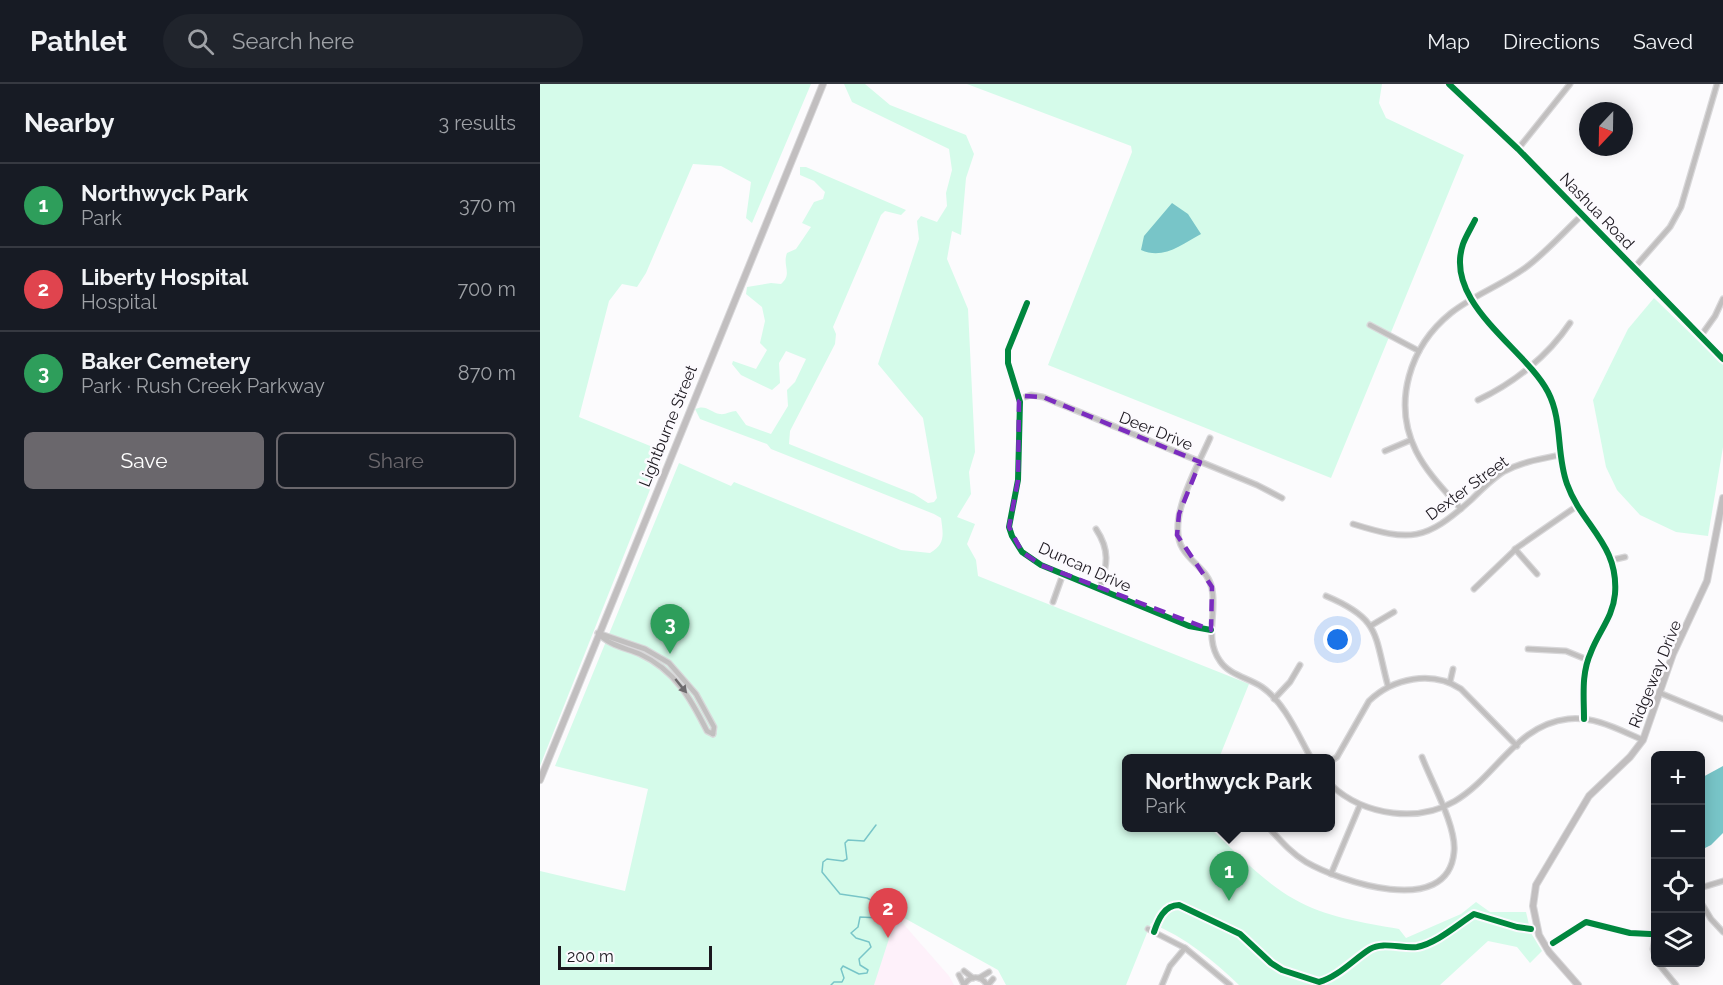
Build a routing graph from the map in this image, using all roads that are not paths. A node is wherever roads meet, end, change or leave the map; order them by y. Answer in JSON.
{"nodes":[{"id":1,"x":823,"y":84,"type":"edge"},
{"id":2,"x":1449,"y":84,"type":"edge"},
{"id":3,"x":1570,"y":84,"type":"edge"},
{"id":4,"x":1717,"y":84,"type":"edge"},
{"id":5,"x":1518,"y":149,"type":"junction"},
{"id":6,"x":1582,"y":215,"type":"junction"},
{"id":7,"x":1475,"y":220,"type":"dead end"},
{"id":8,"x":1634,"y":268,"type":"junction"},
{"id":9,"x":1473,"y":299,"type":"junction"},
{"id":10,"x":1723,"y":299,"type":"edge"},
{"id":11,"x":1027,"y":303,"type":"dead end"},
{"id":12,"x":1570,"y":323,"type":"dead end"},
{"id":13,"x":1370,"y":325,"type":"dead end"},
{"id":14,"x":1700,"y":337,"type":"junction"},
{"id":15,"x":1419,"y":351,"type":"junction"},
{"id":16,"x":1723,"y":359,"type":"edge"},
{"id":17,"x":1529,"y":366,"type":"junction"},
{"id":18,"x":1019,"y":399,"type":"junction"},
{"id":19,"x":1478,"y":400,"type":"dead end"},
{"id":20,"x":1210,"y":438,"type":"dead end"},
{"id":21,"x":1411,"y":440,"type":"junction"},
{"id":22,"x":1385,"y":451,"type":"dead end"},
{"id":23,"x":1560,"y":455,"type":"junction"},
{"id":24,"x":1200,"y":462,"type":"junction"},
{"id":25,"x":1282,"y":498,"type":"dead end"},
{"id":26,"x":1723,"y":498,"type":"edge"},
{"id":27,"x":1577,"y":506,"type":"junction"},
{"id":28,"x":1461,"y":509,"type":"junction"},
{"id":29,"x":1353,"y":524,"type":"dead end"},
{"id":30,"x":1096,"y":529,"type":"dead end"},
{"id":31,"x":1515,"y":549,"type":"junction"},
{"id":32,"x":1625,"y":557,"type":"dead end"},
{"id":33,"x":1611,"y":560,"type":"junction"},
{"id":34,"x":1063,"y":574,"type":"junction"},
{"id":35,"x":1537,"y":574,"type":"dead end"},
{"id":36,"x":1099,"y":589,"type":"junction"},
{"id":37,"x":1474,"y":590,"type":"dead end"},
{"id":38,"x":1326,"y":596,"type":"dead end"},
{"id":39,"x":1053,"y":602,"type":"dead end"},
{"id":40,"x":1394,"y":612,"type":"dead end"},
{"id":41,"x":1372,"y":625,"type":"junction"},
{"id":42,"x":1211,"y":630,"type":"junction"},
{"id":43,"x":598,"y":633,"type":"junction"},
{"id":44,"x":1528,"y":649,"type":"dead end"},
{"id":45,"x":1587,"y":660,"type":"junction"},
{"id":46,"x":669,"y":663,"type":"junction"},
{"id":47,"x":1300,"y":665,"type":"dead end"},
{"id":48,"x":665,"y":669,"type":"junction"},
{"id":49,"x":1454,"y":669,"type":"dead end"},
{"id":50,"x":1450,"y":682,"type":"junction"},
{"id":51,"x":1388,"y":686,"type":"junction"},
{"id":52,"x":1660,"y":693,"type":"junction"},
{"id":53,"x":1274,"y":699,"type":"junction"},
{"id":54,"x":1584,"y":719,"type":"junction"},
{"id":55,"x":1723,"y":719,"type":"edge"},
{"id":56,"x":1642,"y":740,"type":"junction"},
{"id":57,"x":1517,"y":746,"type":"junction"},
{"id":58,"x":1308,"y":754,"type":"edge"},
{"id":59,"x":1335,"y":756,"type":"edge"},
{"id":60,"x":1422,"y":757,"type":"dead end"},
{"id":61,"x":540,"y":780,"type":"edge"},
{"id":62,"x":1335,"y":788,"type":"edge"},
{"id":63,"x":1360,"y":805,"type":"junction"},
{"id":64,"x":1442,"y":808,"type":"junction"},
{"id":65,"x":1273,"y":832,"type":"edge"},
{"id":66,"x":1332,"y":874,"type":"junction"},
{"id":67,"x":1723,"y":881,"type":"edge"},
{"id":68,"x":1705,"y":887,"type":"edge"},
{"id":69,"x":1705,"y":909,"type":"edge"},
{"id":70,"x":1148,"y":929,"type":"dead end"},
{"id":71,"x":1723,"y":932,"type":"edge"},
{"id":72,"x":1185,"y":948,"type":"junction"},
{"id":73,"x":1661,"y":967,"type":"edge"},
{"id":74,"x":964,"y":971,"type":"dead end"},
{"id":75,"x":989,"y":972,"type":"dead end"},
{"id":76,"x":959,"y":975,"type":"dead end"},
{"id":77,"x":976,"y":978,"type":"junction"},
{"id":78,"x":993,"y":979,"type":"dead end"},
{"id":79,"x":964,"y":985,"type":"edge"},
{"id":80,"x":987,"y":985,"type":"edge"},
{"id":81,"x":1162,"y":985,"type":"edge"},
{"id":82,"x":1230,"y":985,"type":"edge"},
{"id":83,"x":1578,"y":985,"type":"edge"},
{"id":84,"x":1676,"y":985,"type":"edge"}],
"edges":[{"from":1,"to":43,"type":"street","name":"Lightburne Street"},
{"from":2,"to":5,"type":"street","name":"Nashua Road"},
{"from":3,"to":5,"type":"street"},
{"from":4,"to":8,"type":"street"},
{"from":5,"to":6,"type":"street","name":"Nashua Road"},
{"from":6,"to":8,"type":"street","name":"Nashua Road"},
{"from":6,"to":9,"type":"street"},
{"from":7,"to":9,"type":"street"},
{"from":8,"to":14,"type":"street","name":"Nashua Road"},
{"from":9,"to":15,"type":"street"},
{"from":9,"to":17,"type":"street"},
{"from":10,"to":14,"type":"street"},
{"from":11,"to":18,"type":"street","name":"Duncan Drive"},
{"from":12,"to":17,"type":"street"},
{"from":13,"to":15,"type":"street"},
{"from":14,"to":16,"type":"street","name":"Nashua Road"},
{"from":15,"to":21,"type":"street"},
{"from":17,"to":19,"type":"street"},
{"from":17,"to":23,"type":"street"},
{"from":18,"to":24,"type":"street","name":"Deer Drive"},
{"from":18,"to":34,"type":"street","name":"Duncan Drive"},
{"from":20,"to":24,"type":"street"},
{"from":21,"to":22,"type":"street"},
{"from":21,"to":28,"type":"street"},
{"from":23,"to":27,"type":"street"},
{"from":23,"to":28,"type":"street","name":"Dexter Street"},
{"from":24,"to":25,"type":"street","name":"Deer Drive"},
{"from":24,"to":42,"type":"street"},
{"from":26,"to":52,"type":"street","name":"Ridgeway Drive"},
{"from":27,"to":31,"type":"street"},
{"from":27,"to":33,"type":"street"},
{"from":28,"to":29,"type":"street","name":"Dexter Street"},
{"from":30,"to":36,"type":"street"},
{"from":31,"to":35,"type":"street"},
{"from":31,"to":37,"type":"street"},
{"from":32,"to":33,"type":"street"},
{"from":33,"to":45,"type":"street"},
{"from":34,"to":36,"type":"street","name":"Duncan Drive"},
{"from":34,"to":39,"type":"street"},
{"from":36,"to":42,"type":"street","name":"Duncan Drive"},
{"from":38,"to":41,"type":"street"},
{"from":40,"to":41,"type":"street"},
{"from":41,"to":51,"type":"street"},
{"from":42,"to":53,"type":"street"},
{"from":43,"to":46,"type":"street"},
{"from":43,"to":48,"type":"street"},
{"from":43,"to":61,"type":"street","name":"Lightburne Street"},
{"from":44,"to":45,"type":"street"},
{"from":45,"to":54,"type":"street"},
{"from":46,"to":48,"type":"street"},
{"from":48,"to":46,"type":"street","one_way":true},
{"from":47,"to":53,"type":"street"},
{"from":49,"to":50,"type":"street"},
{"from":50,"to":51,"type":"street"},
{"from":50,"to":57,"type":"street"},
{"from":51,"to":59,"type":"street"},
{"from":52,"to":55,"type":"street"},
{"from":52,"to":56,"type":"street","name":"Ridgeway Drive"},
{"from":53,"to":58,"type":"street"},
{"from":54,"to":56,"type":"street"},
{"from":54,"to":57,"type":"street"},
{"from":56,"to":83,"type":"street","name":"Ridgeway Drive"},
{"from":57,"to":64,"type":"street"},
{"from":60,"to":64,"type":"street"},
{"from":62,"to":63,"type":"street"},
{"from":63,"to":64,"type":"street"},
{"from":63,"to":66,"type":"street"},
{"from":64,"to":66,"type":"street"},
{"from":65,"to":66,"type":"street"},
{"from":67,"to":68,"type":"street"},
{"from":69,"to":71,"type":"street"},
{"from":70,"to":72,"type":"street"},
{"from":72,"to":81,"type":"street"},
{"from":72,"to":82,"type":"street"},
{"from":73,"to":84,"type":"street"},
{"from":74,"to":77,"type":"street"},
{"from":75,"to":77,"type":"street"},
{"from":76,"to":79,"type":"street"},
{"from":77,"to":79,"type":"street"},
{"from":77,"to":80,"type":"street"},
{"from":78,"to":80,"type":"street"}]}
